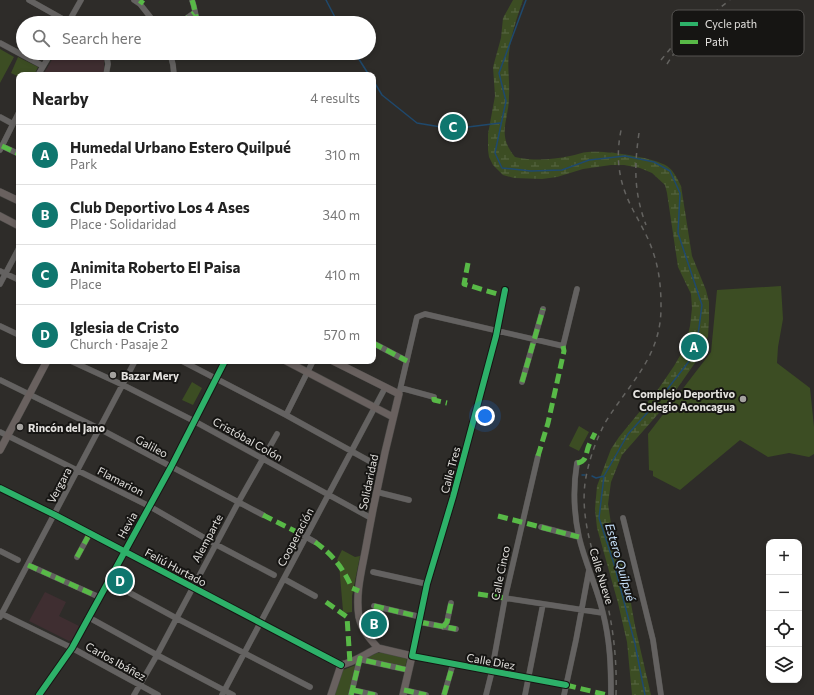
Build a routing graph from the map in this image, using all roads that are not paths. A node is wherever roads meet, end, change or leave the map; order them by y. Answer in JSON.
{"nodes":[{"id":1,"x":29,"y":0,"type":"edge"},
{"id":2,"x":81,"y":0,"type":"edge"},
{"id":3,"x":134,"y":0,"type":"edge"},
{"id":4,"x":192,"y":0,"type":"edge"},
{"id":5,"x":142,"y":2,"type":"edge"},
{"id":6,"x":194,"y":12,"type":"junction"},
{"id":7,"x":57,"y":16,"type":"edge"},
{"id":8,"x":73,"y":16,"type":"edge"},
{"id":9,"x":151,"y":16,"type":"edge"},
{"id":10,"x":189,"y":16,"type":"edge"},
{"id":11,"x":195,"y":16,"type":"edge"},
{"id":12,"x":0,"y":42,"type":"edge"},
{"id":13,"x":16,"y":51,"type":"edge"},
{"id":14,"x":32,"y":60,"type":"edge"},
{"id":15,"x":46,"y":60,"type":"edge"},
{"id":16,"x":107,"y":60,"type":"edge"},
{"id":17,"x":172,"y":60,"type":"edge"},
{"id":18,"x":43,"y":66,"type":"junction"},
{"id":19,"x":40,"y":72,"type":"edge"},
{"id":20,"x":107,"y":72,"type":"edge"},
{"id":21,"x":174,"y":72,"type":"edge"},
{"id":22,"x":0,"y":117,"type":"edge"},
{"id":23,"x":16,"y":118,"type":"edge"},
{"id":24,"x":13,"y":124,"type":"junction"},
{"id":25,"x":1,"y":148,"type":"edge"},
{"id":26,"x":16,"y":153,"type":"edge"},
{"id":27,"x":0,"y":192,"type":"edge"},
{"id":28,"x":16,"y":200,"type":"edge"},
{"id":29,"x":0,"y":216,"type":"edge"},
{"id":30,"x":16,"y":224,"type":"edge"},
{"id":31,"x":16,"y":252,"type":"edge"},
{"id":32,"x":3,"y":272,"type":"edge"},
{"id":33,"x":16,"y":278,"type":"edge"},
{"id":34,"x":0,"y":284,"type":"edge"},
{"id":35,"x":577,"y":289,"type":"dead end"},
{"id":36,"x":505,"y":290,"type":"dead end"},
{"id":37,"x":543,"y":309,"type":"dead end"},
{"id":38,"x":0,"y":326,"type":"edge"},
{"id":39,"x":497,"y":330,"type":"junction"},
{"id":40,"x":16,"y":334,"type":"edge"},
{"id":41,"x":535,"y":340,"type":"junction"},
{"id":42,"x":376,"y":344,"type":"edge"},
{"id":43,"x":407,"y":360,"type":"junction"},
{"id":44,"x":45,"y":364,"type":"edge"},
{"id":45,"x":78,"y":364,"type":"edge"},
{"id":46,"x":134,"y":364,"type":"edge"},
{"id":47,"x":188,"y":364,"type":"edge"},
{"id":48,"x":223,"y":364,"type":"edge"},
{"id":49,"x":291,"y":364,"type":"edge"},
{"id":50,"x":312,"y":364,"type":"edge"},
{"id":51,"x":339,"y":364,"type":"edge"},
{"id":52,"x":307,"y":373,"type":"junction"},
{"id":53,"x":216,"y":378,"type":"junction"},
{"id":54,"x":0,"y":380,"type":"edge"},
{"id":55,"x":522,"y":382,"type":"dead end"},
{"id":56,"x":123,"y":385,"type":"junction"},
{"id":57,"x":385,"y":388,"type":"junction"},
{"id":58,"x":400,"y":391,"type":"junction"},
{"id":59,"x":29,"y":395,"type":"junction"},
{"id":60,"x":434,"y":397,"type":"dead end"},
{"id":61,"x":375,"y":408,"type":"junction"},
{"id":62,"x":286,"y":415,"type":"junction"},
{"id":63,"x":393,"y":417,"type":"junction"},
{"id":64,"x":194,"y":421,"type":"junction"},
{"id":65,"x":100,"y":429,"type":"junction"},
{"id":66,"x":0,"y":432,"type":"edge"},
{"id":67,"x":277,"y":434,"type":"dead end"},
{"id":68,"x":8,"y":436,"type":"junction"},
{"id":69,"x":0,"y":450,"type":"edge"},
{"id":70,"x":352,"y":452,"type":"junction"},
{"id":71,"x":538,"y":456,"type":"dead end"},
{"id":72,"x":262,"y":459,"type":"junction"},
{"id":73,"x":577,"y":463,"type":"dead end"},
{"id":74,"x":171,"y":467,"type":"junction"},
{"id":75,"x":382,"y":468,"type":"junction"},
{"id":76,"x":78,"y":470,"type":"junction"},
{"id":77,"x":0,"y":488,"type":"edge"},
{"id":78,"x":377,"y":492,"type":"junction"},
{"id":79,"x":329,"y":494,"type":"junction"},
{"id":80,"x":409,"y":500,"type":"dead end"},
{"id":81,"x":239,"y":501,"type":"junction"},
{"id":82,"x":149,"y":506,"type":"junction"},
{"id":83,"x":55,"y":515,"type":"junction"},
{"id":84,"x":263,"y":515,"type":"dead end"},
{"id":85,"x":371,"y":518,"type":"junction"},
{"id":86,"x":623,"y":518,"type":"dead end"},
{"id":87,"x":541,"y":527,"type":"dead end"},
{"id":88,"x":90,"y":533,"type":"junction"},
{"id":89,"x":299,"y":533,"type":"dead end"},
{"id":90,"x":306,"y":537,"type":"junction"},
{"id":91,"x":580,"y":537,"type":"junction"},
{"id":92,"x":314,"y":542,"type":"dead end"},
{"id":93,"x":215,"y":544,"type":"junction"},
{"id":94,"x":0,"y":551,"type":"edge"},
{"id":95,"x":124,"y":551,"type":"junction"},
{"id":96,"x":77,"y":557,"type":"dead end"},
{"id":97,"x":18,"y":560,"type":"dead end"},
{"id":98,"x":28,"y":565,"type":"junction"},
{"id":99,"x":590,"y":569,"type":"junction"},
{"id":100,"x":373,"y":572,"type":"dead end"},
{"id":101,"x":274,"y":575,"type":"dead end"},
{"id":102,"x":284,"y":579,"type":"junction"},
{"id":103,"x":108,"y":581,"type":"junction"},
{"id":104,"x":427,"y":584,"type":"junction"},
{"id":105,"x":192,"y":587,"type":"junction"},
{"id":106,"x":315,"y":596,"type":"dead end"},
{"id":107,"x":99,"y":597,"type":"junction"},
{"id":108,"x":505,"y":598,"type":"junction"},
{"id":109,"x":451,"y":603,"type":"dead end"},
{"id":110,"x":544,"y":604,"type":"junction"},
{"id":111,"x":374,"y":606,"type":"dead end"},
{"id":112,"x":582,"y":609,"type":"junction"},
{"id":113,"x":603,"y":613,"type":"junction"},
{"id":114,"x":1,"y":615,"type":"edge"},
{"id":115,"x":88,"y":618,"type":"junction"},
{"id":116,"x":176,"y":618,"type":"junction"},
{"id":117,"x":420,"y":619,"type":"junction"},
{"id":118,"x":261,"y":623,"type":"junction"},
{"id":119,"x":443,"y":627,"type":"junction"},
{"id":120,"x":456,"y":629,"type":"dead end"},
{"id":121,"x":72,"y":648,"type":"junction"},
{"id":122,"x":378,"y":648,"type":"junction"},
{"id":123,"x":244,"y":654,"type":"junction"},
{"id":124,"x":157,"y":655,"type":"junction"},
{"id":125,"x":412,"y":656,"type":"junction"},
{"id":126,"x":360,"y":658,"type":"junction"},
{"id":127,"x":453,"y":664,"type":"junction"},
{"id":128,"x":341,"y":665,"type":"junction"},
{"id":129,"x":408,"y":670,"type":"junction"},
{"id":130,"x":492,"y":670,"type":"junction"},
{"id":131,"x":529,"y":678,"type":"junction"},
{"id":132,"x":566,"y":685,"type":"junction"},
{"id":133,"x":140,"y":686,"type":"junction"},
{"id":134,"x":310,"y":687,"type":"dead end"},
{"id":135,"x":352,"y":692,"type":"edge"},
{"id":136,"x":403,"y":692,"type":"edge"},
{"id":137,"x":224,"y":693,"type":"edge"},
{"id":138,"x":40,"y":695,"type":"edge"},
{"id":139,"x":134,"y":695,"type":"edge"},
{"id":140,"x":158,"y":695,"type":"edge"},
{"id":141,"x":233,"y":695,"type":"edge"},
{"id":142,"x":331,"y":695,"type":"edge"},
{"id":143,"x":375,"y":695,"type":"edge"},
{"id":144,"x":426,"y":695,"type":"edge"},
{"id":145,"x":444,"y":695,"type":"edge"},
{"id":146,"x":486,"y":695,"type":"edge"},
{"id":147,"x":525,"y":695,"type":"edge"},
{"id":148,"x":564,"y":695,"type":"edge"},
{"id":149,"x":611,"y":695,"type":"edge"},
{"id":150,"x":661,"y":695,"type":"edge"}],
"edges":[{"from":1,"to":7,"type":"street"},
{"from":2,"to":8,"type":"street"},
{"from":3,"to":5,"type":"street"},
{"from":4,"to":6,"type":"street"},
{"from":5,"to":9,"type":"street"},
{"from":6,"to":10,"type":"street"},
{"from":6,"to":11,"type":"street"},
{"from":12,"to":13,"type":"street"},
{"from":14,"to":18,"type":"street"},
{"from":15,"to":18,"type":"street"},
{"from":16,"to":20,"type":"street"},
{"from":17,"to":21,"type":"street"},
{"from":18,"to":19,"type":"street"},
{"from":22,"to":24,"type":"street"},
{"from":23,"to":24,"type":"street"},
{"from":24,"to":25,"type":"street"},
{"from":25,"to":26,"type":"street"},
{"from":27,"to":28,"type":"main road"},
{"from":29,"to":30,"type":"main road"},
{"from":31,"to":32,"type":"street"},
{"from":32,"to":33,"type":"street"},
{"from":32,"to":34,"type":"street"},
{"from":35,"to":41,"type":"street"},
{"from":36,"to":39,"type":"street","name":"Calle Tres"},
{"from":37,"to":41,"type":"street"},
{"from":38,"to":40,"type":"street"},
{"from":39,"to":41,"type":"street"},
{"from":39,"to":43,"type":"street","name":"Solidaridad"},
{"from":39,"to":104,"type":"street","name":"Calle Tres"},
{"from":41,"to":55,"type":"street"},
{"from":42,"to":43,"type":"street"},
{"from":43,"to":58,"type":"street","name":"Solidaridad"},
{"from":44,"to":59,"type":"main road"},
{"from":45,"to":56,"type":"street","name":"Cristóbal Colón"},
{"from":46,"to":56,"type":"street","name":"Vergara"},
{"from":47,"to":53,"type":"street"},
{"from":48,"to":53,"type":"street","name":"Hevia"},
{"from":49,"to":52,"type":"main road"},
{"from":50,"to":52,"type":"street"},
{"from":51,"to":57,"type":"main road"},
{"from":52,"to":61,"type":"main road"},
{"from":52,"to":62,"type":"street"},
{"from":53,"to":62,"type":"street"},
{"from":53,"to":64,"type":"street","name":"Hevia"},
{"from":54,"to":59,"type":"street","name":"Galileo"},
{"from":56,"to":64,"type":"street","name":"Cristóbal Colón"},
{"from":56,"to":65,"type":"street","name":"Vergara"},
{"from":57,"to":58,"type":"main road"},
{"from":57,"to":61,"type":"street","name":"Cooperación"},
{"from":58,"to":60,"type":"street"},
{"from":58,"to":63,"type":"main road","name":"Solidaridad"},
{"from":59,"to":65,"type":"street","name":"Galileo"},
{"from":59,"to":68,"type":"main road"},
{"from":61,"to":63,"type":"main road"},
{"from":61,"to":70,"type":"street","name":"Cooperación"},
{"from":62,"to":70,"type":"street"},
{"from":63,"to":75,"type":"main road","name":"Solidaridad"},
{"from":64,"to":72,"type":"street","name":"Cristóbal Colón"},
{"from":64,"to":74,"type":"street","name":"Hevia"},
{"from":65,"to":74,"type":"street","name":"Galileo"},
{"from":65,"to":76,"type":"street","name":"Vergara"},
{"from":66,"to":68,"type":"street","name":"Flamarion"},
{"from":67,"to":72,"type":"street","name":"Alemparte"},
{"from":68,"to":69,"type":"main road"},
{"from":68,"to":76,"type":"street","name":"Flamarion"},
{"from":70,"to":75,"type":"street"},
{"from":70,"to":79,"type":"street","name":"Cooperación"},
{"from":71,"to":108,"type":"street","name":"Calle Cinco"},
{"from":72,"to":79,"type":"street","name":"Cristóbal Colón"},
{"from":72,"to":81,"type":"street","name":"Alemparte"},
{"from":73,"to":91,"type":"street","name":"Calle Nueve"},
{"from":74,"to":81,"type":"street","name":"Galileo"},
{"from":74,"to":82,"type":"street","name":"Hevia"},
{"from":75,"to":78,"type":"main road","name":"Solidaridad"},
{"from":76,"to":82,"type":"street","name":"Flamarion"},
{"from":76,"to":83,"type":"street","name":"Vergara"},
{"from":77,"to":83,"type":"street","name":"Feliú Hurtado"},
{"from":78,"to":80,"type":"street"},
{"from":78,"to":85,"type":"main road","name":"Solidaridad"},
{"from":79,"to":85,"type":"street","name":"Cristóbal Colón"},
{"from":79,"to":90,"type":"street","name":"Cooperación"},
{"from":81,"to":84,"type":"street","name":"Galileo"},
{"from":81,"to":93,"type":"street","name":"Alemparte"},
{"from":82,"to":93,"type":"street","name":"Flamarion"},
{"from":82,"to":95,"type":"street","name":"Hevia"},
{"from":83,"to":88,"type":"street","name":"Feliú Hurtado"},
{"from":83,"to":98,"type":"street","name":"Vergara"},
{"from":85,"to":122,"type":"main road","name":"Solidaridad"},
{"from":86,"to":150,"type":"street"},
{"from":87,"to":91,"type":"street"},
{"from":88,"to":95,"type":"street","name":"Feliú Hurtado"},
{"from":88,"to":96,"type":"street"},
{"from":89,"to":90,"type":"street"},
{"from":90,"to":92,"type":"street"},
{"from":90,"to":102,"type":"street","name":"Cooperación"},
{"from":91,"to":99,"type":"street","name":"Calle Nueve"},
{"from":93,"to":101,"type":"street","name":"Flamarion"},
{"from":93,"to":105,"type":"street","name":"Alemparte"},
{"from":94,"to":97,"type":"street"},
{"from":95,"to":103,"type":"street","name":"Hevia"},
{"from":95,"to":105,"type":"street","name":"Feliú Hurtado"},
{"from":98,"to":107,"type":"street"},
{"from":98,"to":114,"type":"street","name":"Vergara"},
{"from":99,"to":112,"type":"street"},
{"from":99,"to":113,"type":"street","name":"Calle Nueve"},
{"from":100,"to":104,"type":"street"},
{"from":102,"to":106,"type":"street"},
{"from":102,"to":118,"type":"street","name":"Cooperación"},
{"from":103,"to":107,"type":"street","name":"Hevia"},
{"from":103,"to":116,"type":"street"},
{"from":104,"to":117,"type":"street","name":"Calle Tres"},
{"from":105,"to":116,"type":"street","name":"Alemparte"},
{"from":105,"to":118,"type":"street","name":"Feliú Hurtado"},
{"from":107,"to":115,"type":"street","name":"Hevia"},
{"from":108,"to":110,"type":"street"},
{"from":108,"to":130,"type":"street","name":"Calle Cinco"},
{"from":109,"to":119,"type":"street"},
{"from":110,"to":112,"type":"street"},
{"from":110,"to":131,"type":"street"},
{"from":111,"to":117,"type":"street"},
{"from":112,"to":113,"type":"street"},
{"from":112,"to":132,"type":"street"},
{"from":113,"to":149,"type":"street","name":"Calle Nueve"},
{"from":114,"to":121,"type":"street","name":"Carlos Ibáñez"},
{"from":115,"to":121,"type":"street","name":"Hevia"},
{"from":115,"to":124,"type":"street"},
{"from":116,"to":123,"type":"street"},
{"from":116,"to":124,"type":"street","name":"Alemparte"},
{"from":117,"to":119,"type":"street"},
{"from":117,"to":125,"type":"street","name":"Calle Tres"},
{"from":118,"to":123,"type":"street","name":"Cooperación"},
{"from":118,"to":128,"type":"street","name":"Feliú Hurtado"},
{"from":119,"to":120,"type":"street"},
{"from":121,"to":133,"type":"street","name":"Carlos Ibáñez"},
{"from":121,"to":138,"type":"street","name":"Hevia"},
{"from":122,"to":125,"type":"main road","name":"Calle Diez"},
{"from":122,"to":126,"type":"main road"},
{"from":123,"to":134,"type":"street"},
{"from":123,"to":137,"type":"street","name":"Cooperación"},
{"from":124,"to":133,"type":"street","name":"Alemparte"},
{"from":124,"to":137,"type":"street"},
{"from":125,"to":127,"type":"street","name":"Calle Diez"},
{"from":125,"to":129,"type":"main road","name":"Calle Tres"},
{"from":126,"to":128,"type":"main road"},
{"from":126,"to":129,"type":"street"},
{"from":126,"to":135,"type":"street"},
{"from":127,"to":130,"type":"street","name":"Calle Diez"},
{"from":127,"to":145,"type":"street"},
{"from":128,"to":142,"type":"main road"},
{"from":129,"to":136,"type":"main road","name":"Calle Tres"},
{"from":130,"to":131,"type":"street","name":"Calle Diez"},
{"from":130,"to":146,"type":"street","name":"Calle Cinco"},
{"from":131,"to":132,"type":"street","name":"Calle Diez"},
{"from":131,"to":147,"type":"street"},
{"from":132,"to":148,"type":"street"},
{"from":133,"to":139,"type":"street","name":"Alemparte"},
{"from":133,"to":140,"type":"street","name":"Carlos Ibáñez"},
{"from":135,"to":143,"type":"street"},
{"from":136,"to":144,"type":"street"},
{"from":137,"to":141,"type":"street"}]}
